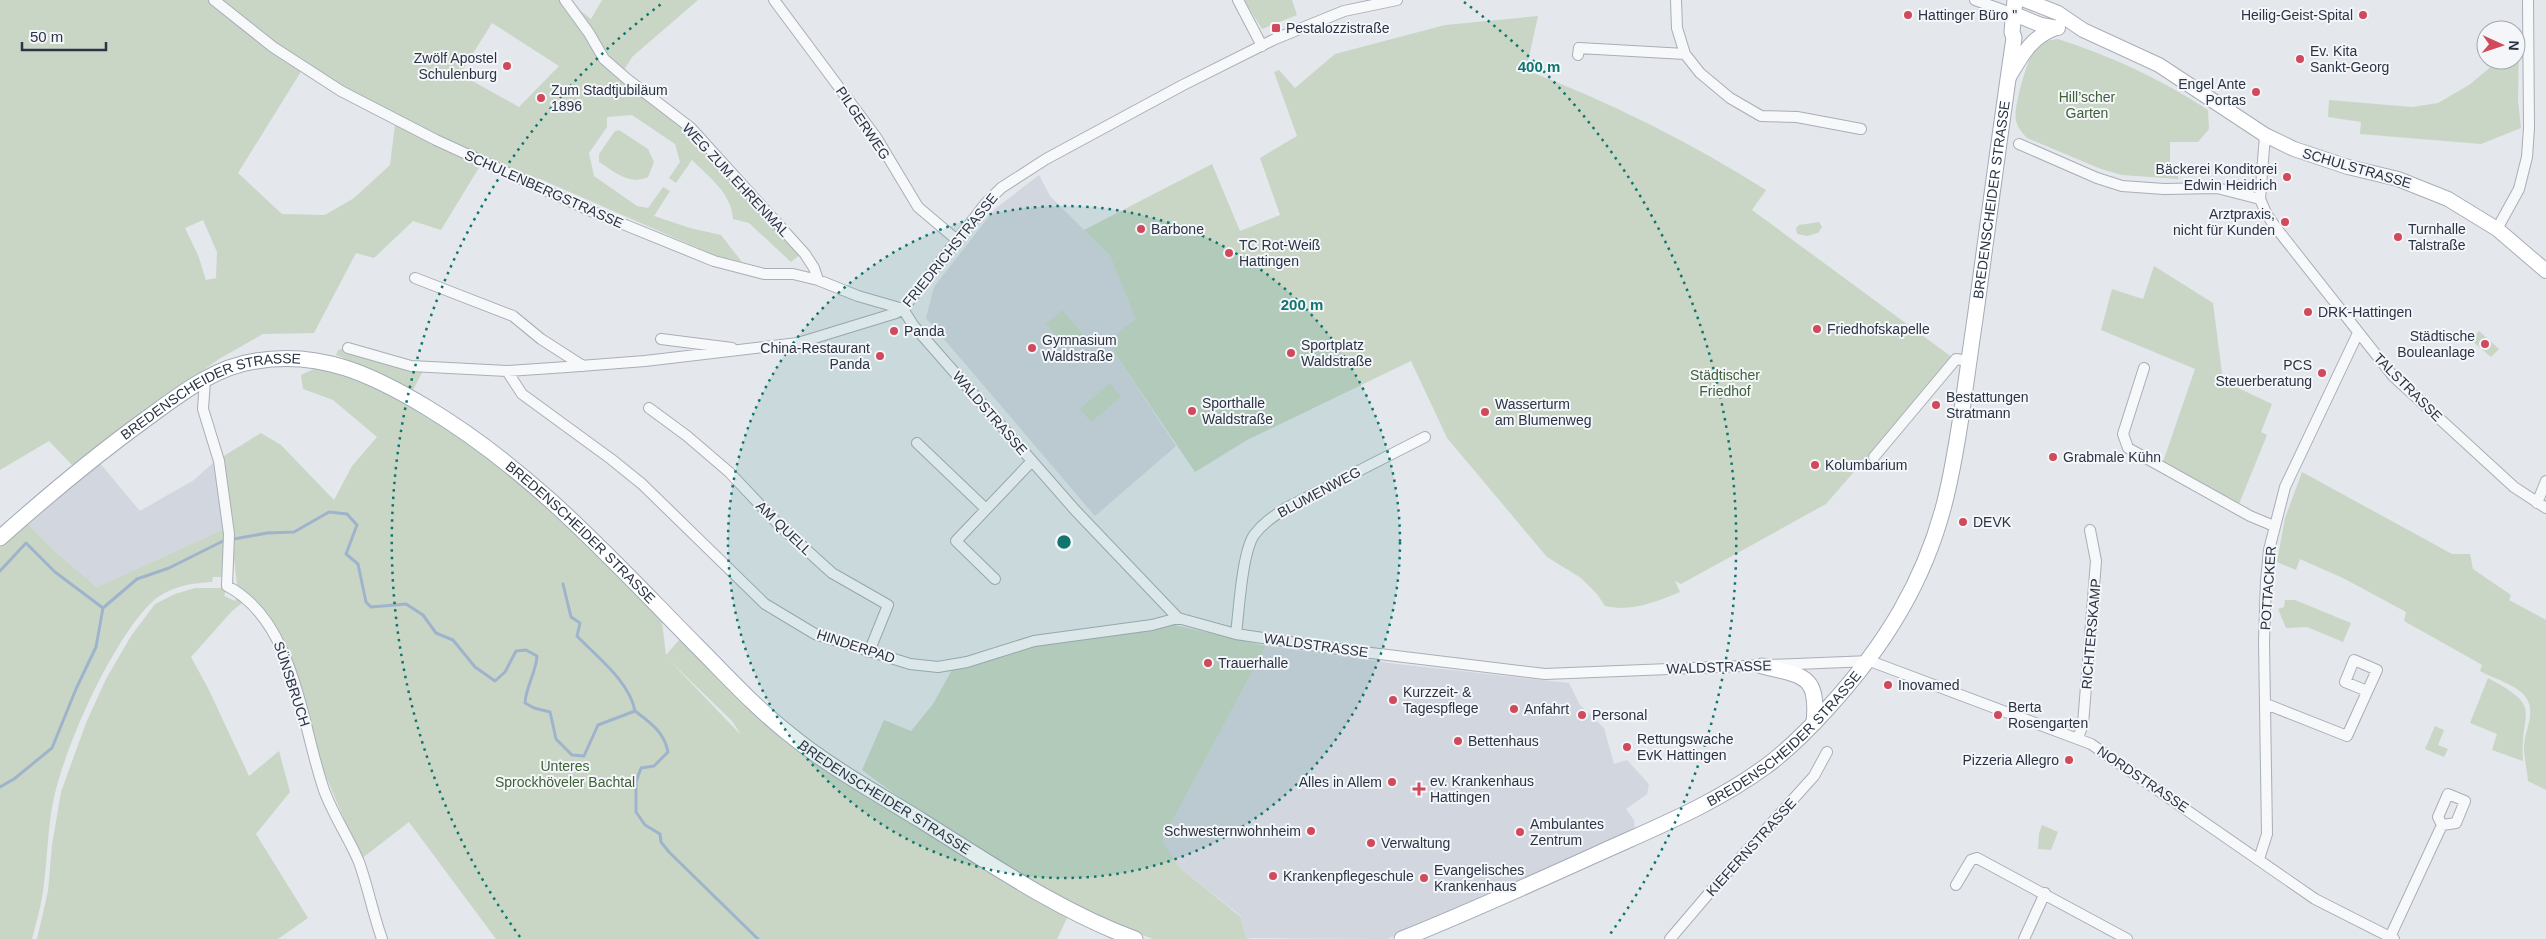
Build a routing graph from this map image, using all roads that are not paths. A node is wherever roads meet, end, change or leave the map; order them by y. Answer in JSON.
{"nodes":[{"id":1,"x":214,"y":0,"type":"edge"},
{"id":2,"x":565,"y":0,"type":"edge"},
{"id":3,"x":774,"y":0,"type":"edge"},
{"id":4,"x":1238,"y":0,"type":"edge"},
{"id":5,"x":1397,"y":0,"type":"edge"},
{"id":6,"x":1676,"y":0,"type":"edge"},
{"id":7,"x":1976,"y":0,"type":"edge"},
{"id":8,"x":2025,"y":0,"type":"edge"},
{"id":9,"x":2528,"y":0,"type":"edge"},
{"id":10,"x":2017,"y":11,"type":"edge"},
{"id":11,"x":2056,"y":28,"type":"junction"},
{"id":12,"x":2083,"y":30,"type":"junction"},
{"id":13,"x":1262,"y":46,"type":"junction"},
{"id":14,"x":1578,"y":54,"type":"dead end"},
{"id":15,"x":1685,"y":54,"type":"junction"},
{"id":16,"x":2008,"y":80,"type":"junction"},
{"id":17,"x":1861,"y":129,"type":"dead end"},
{"id":18,"x":2265,"y":135,"type":"junction"},
{"id":19,"x":2019,"y":144,"type":"dead end"},
{"id":20,"x":2260,"y":199,"type":"junction"},
{"id":21,"x":2497,"y":229,"type":"junction"},
{"id":22,"x":957,"y":240,"type":"junction"},
{"id":23,"x":2546,"y":271,"type":"edge"},
{"id":24,"x":415,"y":278,"type":"dead end"},
{"id":25,"x":818,"y":280,"type":"junction"},
{"id":26,"x":904,"y":308,"type":"junction"},
{"id":27,"x":2358,"y":333,"type":"junction"},
{"id":28,"x":661,"y":339,"type":"dead end"},
{"id":29,"x":348,"y":348,"type":"dead end"},
{"id":30,"x":745,"y":350,"type":"junction"},
{"id":31,"x":1969,"y":361,"type":"junction"},
{"id":32,"x":583,"y":366,"type":"junction"},
{"id":33,"x":2144,"y":368,"type":"dead end"},
{"id":34,"x":507,"y":371,"type":"junction"},
{"id":35,"x":205,"y":380,"type":"junction"},
{"id":36,"x":650,"y":408,"type":"dead end"},
{"id":37,"x":1425,"y":437,"type":"dead end"},
{"id":38,"x":917,"y":443,"type":"dead end"},
{"id":39,"x":1874,"y":457,"type":"dead end"},
{"id":40,"x":1032,"y":461,"type":"junction"},
{"id":41,"x":2546,"y":481,"type":"edge"},
{"id":42,"x":2542,"y":506,"type":"edge"},
{"id":43,"x":985,"y":508,"type":"junction"},
{"id":44,"x":2274,"y":526,"type":"junction"},
{"id":45,"x":2090,"y":530,"type":"dead end"},
{"id":46,"x":0,"y":538,"type":"edge"},
{"id":47,"x":995,"y":579,"type":"dead end"},
{"id":48,"x":1178,"y":618,"type":"junction"},
{"id":49,"x":1236,"y":634,"type":"junction"},
{"id":50,"x":869,"y":652,"type":"junction"},
{"id":51,"x":1870,"y":660,"type":"junction"},
{"id":52,"x":1762,"y":666,"type":"junction"},
{"id":53,"x":2367,"y":691,"type":"dead end"},
{"id":54,"x":2266,"y":704,"type":"junction"},
{"id":55,"x":1814,"y":723,"type":"junction"},
{"id":56,"x":2078,"y":738,"type":"junction"},
{"id":57,"x":1827,"y":752,"type":"dead end"},
{"id":58,"x":2442,"y":825,"type":"dead end"},
{"id":59,"x":2258,"y":859,"type":"junction"},
{"id":60,"x":1956,"y":885,"type":"dead end"},
{"id":61,"x":2045,"y":893,"type":"junction"},
{"id":62,"x":2392,"y":938,"type":"edge"},
{"id":63,"x":382,"y":939,"type":"edge"},
{"id":64,"x":1135,"y":939,"type":"edge"},
{"id":65,"x":1402,"y":939,"type":"edge"},
{"id":66,"x":1670,"y":939,"type":"edge"},
{"id":67,"x":2024,"y":939,"type":"edge"},
{"id":68,"x":2127,"y":939,"type":"edge"}],
"edges":[{"from":1,"to":25,"type":"street","name":"SCHULENBERGSTRASSE"},
{"from":2,"to":25,"type":"street","name":"WEG ZUM EHRENMAL"},
{"from":3,"to":22,"type":"street","name":"PILGERWEG"},
{"from":4,"to":13,"type":"street"},
{"from":5,"to":13,"type":"street","name":"FRIEDRICHSTRASSE"},
{"from":6,"to":15,"type":"street"},
{"from":7,"to":10,"type":"street"},
{"from":8,"to":10,"type":"main road","name":"BREDENSCHEIDER STRASSE"},
{"from":8,"to":12,"type":"main road","name":"SCHULSTRASSE"},
{"from":9,"to":21,"type":"street"},
{"from":10,"to":11,"type":"main road","name":"SCHULSTRASSE"},
{"from":10,"to":16,"type":"main road","name":"BREDENSCHEIDER STRASSE"},
{"from":11,"to":12,"type":"main road","name":"SCHULSTRASSE"},
{"from":11,"to":16,"type":"main road"},
{"from":12,"to":18,"type":"main road","name":"SCHULSTRASSE"},
{"from":13,"to":22,"type":"street","name":"FRIEDRICHSTRASSE"},
{"from":14,"to":15,"type":"street"},
{"from":15,"to":17,"type":"street"},
{"from":16,"to":31,"type":"main road","name":"BREDENSCHEIDER STRASSE"},
{"from":18,"to":20,"type":"street"},
{"from":18,"to":21,"type":"main road","name":"SCHULSTRASSE"},
{"from":19,"to":20,"type":"street"},
{"from":20,"to":27,"type":"street","name":"TALSTRASSE"},
{"from":21,"to":23,"type":"main road","name":"SCHULSTRASSE"},
{"from":22,"to":26,"type":"street","name":"FRIEDRICHSTRASSE"},
{"from":24,"to":32,"type":"street"},
{"from":25,"to":26,"type":"street","name":"SCHULENBERGSTRASSE"},
{"from":26,"to":30,"type":"street","name":"FRIEDRICHSTRASSE"},
{"from":26,"to":40,"type":"street","name":"WALDSTRASSE"},
{"from":27,"to":42,"type":"street","name":"TALSTRASSE"},
{"from":27,"to":44,"type":"street","name":"POTTACKER"},
{"from":28,"to":30,"type":"street"},
{"from":29,"to":34,"type":"street","name":"FRIEDRICHSTRASSE"},
{"from":30,"to":32,"type":"street","name":"FRIEDRICHSTRASSE"},
{"from":31,"to":39,"type":"street"},
{"from":31,"to":51,"type":"main road","name":"BREDENSCHEIDER STRASSE"},
{"from":32,"to":34,"type":"street","name":"FRIEDRICHSTRASSE"},
{"from":33,"to":44,"type":"street"},
{"from":34,"to":50,"type":"street","name":"HINDERPAD"},
{"from":35,"to":46,"type":"main road","name":"BREDENSCHEIDER STRASSE"},
{"from":35,"to":63,"type":"street","name":"SÜNSBRUCH"},
{"from":35,"to":64,"type":"main road","name":"BREDENSCHEIDER STRASSE"},
{"from":36,"to":50,"type":"street","name":"AM QUELL"},
{"from":37,"to":49,"type":"street","name":"BLUMENWEG"},
{"from":38,"to":43,"type":"street"},
{"from":40,"to":43,"type":"street"},
{"from":40,"to":48,"type":"street","name":"WALDSTRASSE"},
{"from":41,"to":42,"type":"street"},
{"from":43,"to":47,"type":"street"},
{"from":44,"to":54,"type":"street","name":"POTTACKER"},
{"from":45,"to":56,"type":"street","name":"RICHTERSKAMP"},
{"from":48,"to":49,"type":"street","name":"WALDSTRASSE"},
{"from":48,"to":50,"type":"street","name":"HINDERPAD"},
{"from":49,"to":52,"type":"street","name":"WALDSTRASSE"},
{"from":51,"to":52,"type":"street","name":"WALDSTRASSE"},
{"from":51,"to":55,"type":"main road","name":"BREDENSCHEIDER STRASSE"},
{"from":51,"to":56,"type":"street","name":"NORDSTRASSE"},
{"from":52,"to":55,"type":"main road"},
{"from":53,"to":54,"type":"street"},
{"from":54,"to":59,"type":"street","name":"POTTACKER"},
{"from":55,"to":65,"type":"main road","name":"BREDENSCHEIDER STRASSE"},
{"from":56,"to":59,"type":"street","name":"NORDSTRASSE"},
{"from":57,"to":66,"type":"street","name":"KIEFERNSTRASSE"},
{"from":58,"to":62,"type":"street"},
{"from":59,"to":62,"type":"street","name":"NORDSTRASSE"},
{"from":60,"to":61,"type":"street"},
{"from":61,"to":67,"type":"street"},
{"from":61,"to":68,"type":"street"}]}
